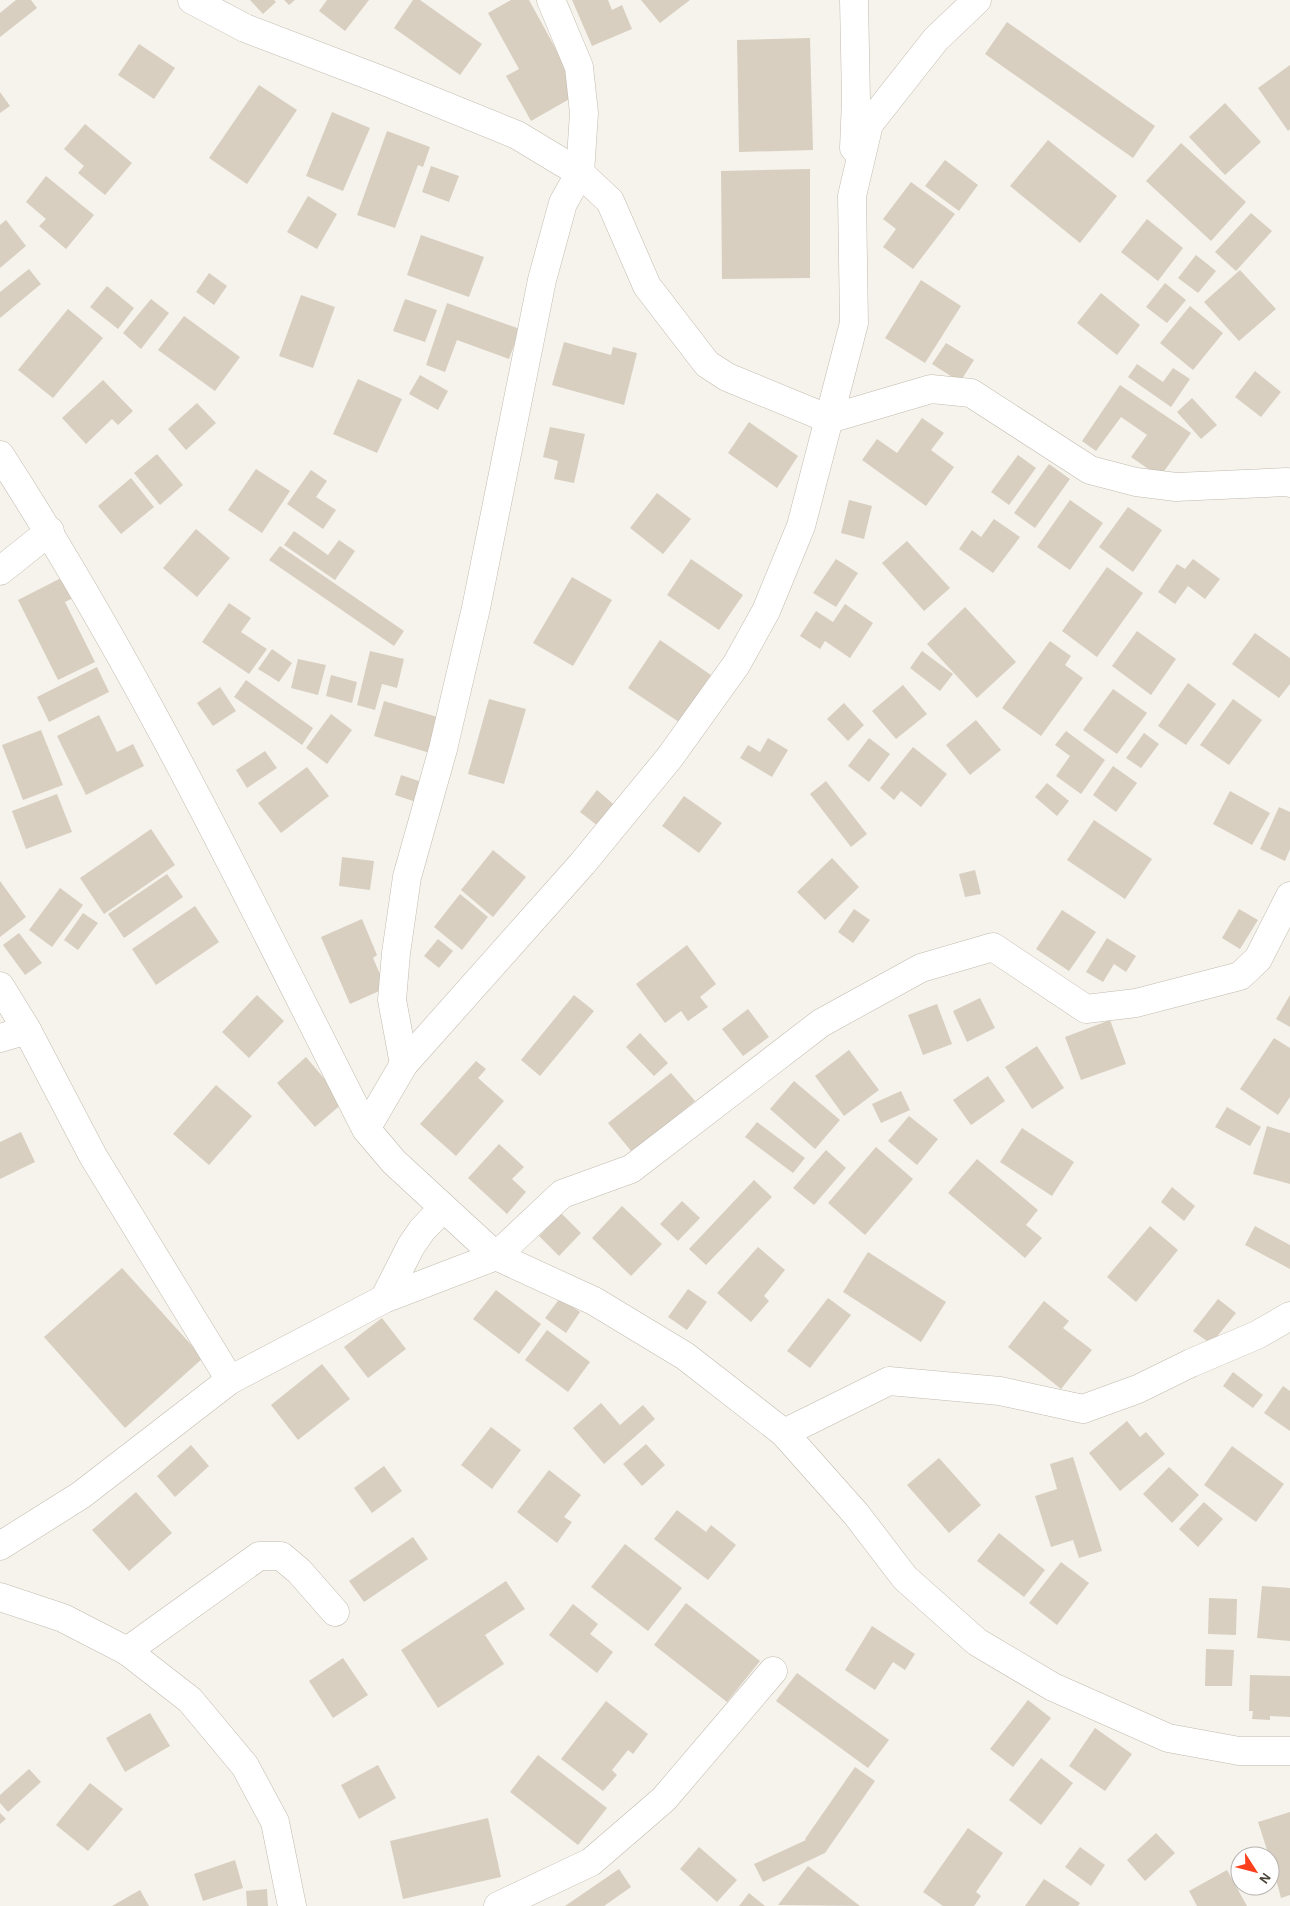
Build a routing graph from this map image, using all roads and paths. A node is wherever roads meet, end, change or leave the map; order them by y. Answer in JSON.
{"nodes":[{"id":1,"x":192,"y":0,"type":"edge"},
{"id":2,"x":551,"y":0,"type":"edge"},
{"id":3,"x":854,"y":0,"type":"edge"},
{"id":4,"x":976,"y":0,"type":"edge"},
{"id":5,"x":580,"y":172,"type":"junction"},
{"id":6,"x":852,"y":196,"type":"junction"},
{"id":7,"x":829,"y":419,"type":"junction"},
{"id":8,"x":0,"y":455,"type":"edge"},
{"id":9,"x":1290,"y":483,"type":"edge"},
{"id":10,"x":50,"y":531,"type":"junction"},
{"id":11,"x":0,"y":571,"type":"edge"},
{"id":12,"x":1290,"y":896,"type":"edge"},
{"id":13,"x":0,"y":986,"type":"edge"},
{"id":14,"x":27,"y":1030,"type":"junction"},
{"id":15,"x":0,"y":1038,"type":"edge"},
{"id":16,"x":404,"y":1064,"type":"junction"},
{"id":17,"x":366,"y":1128,"type":"junction"},
{"id":18,"x":443,"y":1208,"type":"junction"},
{"id":19,"x":496,"y":1256,"type":"junction"},
{"id":20,"x":384,"y":1299,"type":"junction"},
{"id":21,"x":1290,"y":1316,"type":"edge"},
{"id":22,"x":230,"y":1380,"type":"junction"},
{"id":23,"x":784,"y":1433,"type":"junction"},
{"id":24,"x":0,"y":1546,"type":"edge"},
{"id":25,"x":0,"y":1597,"type":"edge"},
{"id":26,"x":335,"y":1612,"type":"dead end"},
{"id":27,"x":127,"y":1651,"type":"junction"},
{"id":28,"x":773,"y":1671,"type":"dead end"},
{"id":29,"x":1290,"y":1750,"type":"edge"},
{"id":30,"x":292,"y":1906,"type":"edge"},
{"id":31,"x":498,"y":1906,"type":"edge"}],
"edges":[{"from":1,"to":5,"type":"street"},
{"from":2,"to":5,"type":"street"},
{"from":3,"to":6,"type":"street"},
{"from":4,"to":6,"type":"street"},
{"from":5,"to":7,"type":"street"},
{"from":5,"to":16,"type":"street"},
{"from":6,"to":7,"type":"street"},
{"from":7,"to":9,"type":"street"},
{"from":7,"to":16,"type":"street"},
{"from":8,"to":10,"type":"street"},
{"from":10,"to":11,"type":"street"},
{"from":10,"to":17,"type":"street"},
{"from":12,"to":19,"type":"street"},
{"from":13,"to":14,"type":"street"},
{"from":14,"to":15,"type":"street"},
{"from":14,"to":22,"type":"street"},
{"from":16,"to":17,"type":"street"},
{"from":17,"to":18,"type":"street"},
{"from":18,"to":19,"type":"street"},
{"from":18,"to":20,"type":"street"},
{"from":19,"to":20,"type":"street"},
{"from":19,"to":23,"type":"street"},
{"from":20,"to":22,"type":"street"},
{"from":21,"to":23,"type":"street"},
{"from":22,"to":24,"type":"street"},
{"from":23,"to":29,"type":"street"},
{"from":25,"to":27,"type":"street"},
{"from":26,"to":27,"type":"street"},
{"from":27,"to":30,"type":"street"},
{"from":28,"to":31,"type":"street"}]}
